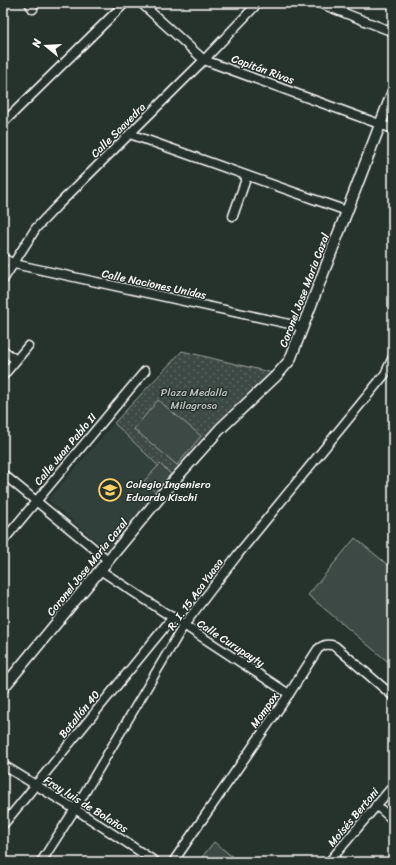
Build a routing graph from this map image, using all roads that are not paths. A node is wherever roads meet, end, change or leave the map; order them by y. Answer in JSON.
{"nodes":[{"id":1,"x":125,"y":3,"type":"edge"},
{"id":2,"x":141,"y":3,"type":"edge"},
{"id":3,"x":258,"y":3,"type":"edge"},
{"id":4,"x":319,"y":3,"type":"edge"},
{"id":5,"x":393,"y":32,"type":"edge"},
{"id":6,"x":204,"y":60,"type":"junction"},
{"id":7,"x":393,"y":91,"type":"edge"},
{"id":8,"x":3,"y":123,"type":"edge"},
{"id":9,"x":380,"y":125,"type":"junction"},
{"id":10,"x":393,"y":129,"type":"edge"},
{"id":11,"x":130,"y":134,"type":"junction"},
{"id":12,"x":248,"y":176,"type":"junction"},
{"id":13,"x":347,"y":211,"type":"junction"},
{"id":14,"x":233,"y":216,"type":"dead end"},
{"id":15,"x":3,"y":258,"type":"edge"},
{"id":16,"x":14,"y":264,"type":"junction"},
{"id":17,"x":3,"y":280,"type":"edge"},
{"id":18,"x":303,"y":327,"type":"junction"},
{"id":19,"x":28,"y":346,"type":"dead end"},
{"id":20,"x":3,"y":350,"type":"edge"},
{"id":21,"x":393,"y":357,"type":"edge"},
{"id":22,"x":16,"y":360,"type":"junction"},
{"id":23,"x":145,"y":371,"type":"dead end"},
{"id":24,"x":3,"y":376,"type":"edge"},
{"id":25,"x":3,"y":474,"type":"edge"},
{"id":26,"x":36,"y":500,"type":"junction"},
{"id":27,"x":3,"y":541,"type":"edge"},
{"id":28,"x":108,"y":560,"type":"junction"},
{"id":29,"x":100,"y":570,"type":"junction"},
{"id":30,"x":173,"y":617,"type":"junction"},
{"id":31,"x":184,"y":625,"type":"junction"},
{"id":32,"x":3,"y":688,"type":"edge"},
{"id":33,"x":289,"y":694,"type":"junction"},
{"id":34,"x":393,"y":696,"type":"edge"},
{"id":35,"x":3,"y":765,"type":"edge"},
{"id":36,"x":35,"y":785,"type":"junction"},
{"id":37,"x":393,"y":786,"type":"edge"},
{"id":38,"x":376,"y":805,"type":"junction"},
{"id":39,"x":75,"y":809,"type":"junction"},
{"id":40,"x":393,"y":820,"type":"edge"},
{"id":41,"x":3,"y":826,"type":"edge"},
{"id":42,"x":41,"y":862,"type":"edge"},
{"id":43,"x":156,"y":862,"type":"edge"},
{"id":44,"x":172,"y":862,"type":"edge"},
{"id":45,"x":330,"y":862,"type":"edge"}],
"edges":[{"from":1,"to":8,"type":"street"},
{"from":2,"to":6,"type":"street","name":"Capitán Rivas"},
{"from":3,"to":6,"type":"street","name":"Calle Saavedra"},
{"from":4,"to":5,"type":"street"},
{"from":6,"to":9,"type":"street","name":"Capitán Rivas"},
{"from":6,"to":11,"type":"street","name":"Calle Saavedra"},
{"from":7,"to":9,"type":"street","name":"Coronel Jose Maria Cazal"},
{"from":9,"to":10,"type":"street","name":"Capitán Rivas"},
{"from":9,"to":13,"type":"street","name":"Coronel Jose Maria Cazal"},
{"from":11,"to":12,"type":"street"},
{"from":11,"to":16,"type":"street","name":"Calle Saavedra"},
{"from":12,"to":13,"type":"street"},
{"from":12,"to":14,"type":"street"},
{"from":13,"to":18,"type":"street","name":"Coronel Jose Maria Cazal"},
{"from":15,"to":16,"type":"street","name":"Calle Naciones Unidas"},
{"from":16,"to":17,"type":"street","name":"Calle Saavedra"},
{"from":16,"to":18,"type":"street","name":"Calle Naciones Unidas"},
{"from":18,"to":28,"type":"street","name":"Coronel Jose Maria Cazal"},
{"from":19,"to":22,"type":"street"},
{"from":20,"to":22,"type":"street"},
{"from":21,"to":31,"type":"street","name":"R. I. 15 Aca Yuasa"},
{"from":22,"to":24,"type":"street"},
{"from":23,"to":26,"type":"street","name":"Calle Juan Pablo II"},
{"from":25,"to":26,"type":"street"},
{"from":26,"to":27,"type":"street","name":"Calle Juan Pablo II"},
{"from":26,"to":28,"type":"street"},
{"from":28,"to":29,"type":"street","name":"Coronel Jose Maria Cazal"},
{"from":29,"to":30,"type":"street","name":"Calle Curupayty"},
{"from":29,"to":32,"type":"street","name":"Coronel Jose Maria Cazal"},
{"from":30,"to":31,"type":"street","name":"Calle Curupayty"},
{"from":30,"to":36,"type":"street","name":"Batallón 40"},
{"from":31,"to":33,"type":"street","name":"Calle Curupayty"},
{"from":31,"to":39,"type":"street","name":"R. I. 15 Aca Yuasa"},
{"from":33,"to":34,"type":"street","name":"Mompox"},
{"from":33,"to":44,"type":"street","name":"Mompox"},
{"from":35,"to":36,"type":"street","name":"Fray luis de Bolaños"},
{"from":36,"to":39,"type":"street","name":"Fray luis de Bolaños"},
{"from":36,"to":41,"type":"street","name":"Batallón 40"},
{"from":37,"to":38,"type":"street","name":"Moisés Bertoni"},
{"from":38,"to":40,"type":"street"},
{"from":38,"to":45,"type":"street","name":"Moisés Bertoni"},
{"from":39,"to":42,"type":"street","name":"R. I. 15 Aca Yuasa"},
{"from":39,"to":43,"type":"street","name":"Fray luis de Bolaños"}]}
